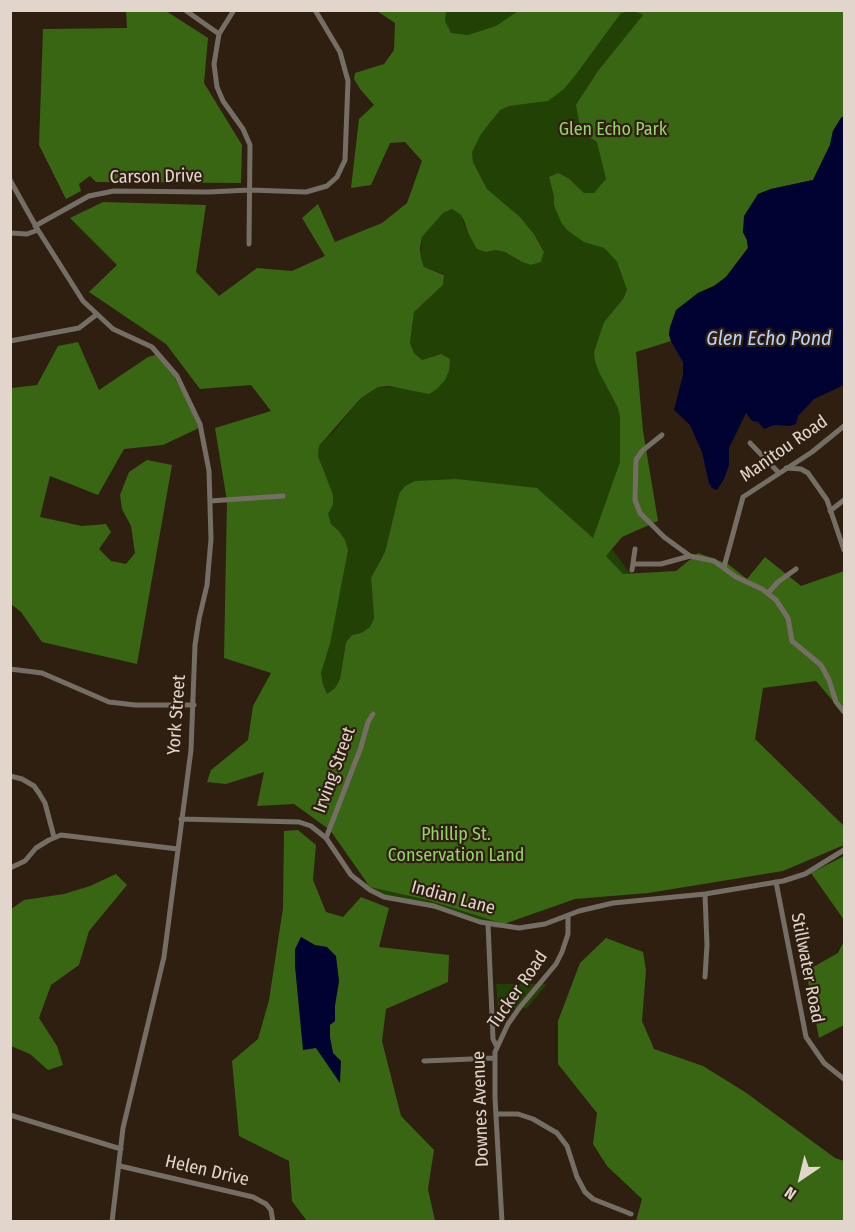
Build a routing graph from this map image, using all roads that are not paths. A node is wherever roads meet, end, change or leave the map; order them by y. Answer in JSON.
{"nodes":[{"id":1,"x":184,"y":10,"type":"edge"},
{"id":2,"x":234,"y":10,"type":"edge"},
{"id":3,"x":315,"y":10,"type":"edge"},
{"id":4,"x":219,"y":34,"type":"junction"},
{"id":5,"x":10,"y":180,"type":"edge"},
{"id":6,"x":250,"y":190,"type":"junction"},
{"id":7,"x":37,"y":228,"type":"junction"},
{"id":8,"x":10,"y":233,"type":"edge"},
{"id":9,"x":249,"y":244,"type":"dead end"},
{"id":10,"x":96,"y":315,"type":"junction"},
{"id":11,"x":10,"y":341,"type":"edge"},
{"id":12,"x":843,"y":426,"type":"edge"},
{"id":13,"x":662,"y":435,"type":"dead end"},
{"id":14,"x":750,"y":443,"type":"dead end"},
{"id":15,"x":786,"y":468,"type":"junction"},
{"id":16,"x":779,"y":473,"type":"junction"},
{"id":17,"x":283,"y":496,"type":"dead end"},
{"id":18,"x":844,"y":500,"type":"edge"},
{"id":19,"x":210,"y":501,"type":"junction"},
{"id":20,"x":830,"y":511,"type":"junction"},
{"id":21,"x":635,"y":549,"type":"dead end"},
{"id":22,"x":844,"y":550,"type":"edge"},
{"id":23,"x":690,"y":556,"type":"junction"},
{"id":24,"x":723,"y":567,"type":"junction"},
{"id":25,"x":796,"y":569,"type":"dead end"},
{"id":26,"x":768,"y":594,"type":"junction"},
{"id":27,"x":10,"y":669,"type":"edge"},
{"id":28,"x":194,"y":705,"type":"junction"},
{"id":29,"x":844,"y":712,"type":"edge"},
{"id":30,"x":373,"y":714,"type":"dead end"},
{"id":31,"x":10,"y":776,"type":"edge"},
{"id":32,"x":181,"y":819,"type":"junction"},
{"id":33,"x":54,"y":837,"type":"junction"},
{"id":34,"x":326,"y":837,"type":"junction"},
{"id":35,"x":178,"y":849,"type":"junction"},
{"id":36,"x":844,"y":850,"type":"edge"},
{"id":37,"x":10,"y":868,"type":"edge"},
{"id":38,"x":776,"y":882,"type":"junction"},
{"id":39,"x":705,"y":894,"type":"junction"},
{"id":40,"x":568,"y":916,"type":"junction"},
{"id":41,"x":488,"y":924,"type":"junction"},
{"id":42,"x":705,"y":977,"type":"dead end"},
{"id":43,"x":497,"y":1047,"type":"junction"},
{"id":44,"x":495,"y":1058,"type":"junction"},
{"id":45,"x":424,"y":1061,"type":"dead end"},
{"id":46,"x":844,"y":1079,"type":"edge"},
{"id":47,"x":496,"y":1114,"type":"junction"},
{"id":48,"x":10,"y":1115,"type":"edge"},
{"id":49,"x":121,"y":1149,"type":"junction"},
{"id":50,"x":120,"y":1166,"type":"junction"},
{"id":51,"x":631,"y":1214,"type":"dead end"},
{"id":52,"x":112,"y":1221,"type":"edge"},
{"id":53,"x":273,"y":1221,"type":"edge"},
{"id":54,"x":502,"y":1221,"type":"edge"}],
"edges":[{"from":1,"to":4,"type":"street"},
{"from":2,"to":4,"type":"street"},
{"from":3,"to":6,"type":"street","name":"Carson Drive"},
{"from":4,"to":6,"type":"street"},
{"from":5,"to":7,"type":"street","name":"York Street"},
{"from":6,"to":7,"type":"street","name":"Carson Drive"},
{"from":6,"to":9,"type":"street"},
{"from":7,"to":8,"type":"street"},
{"from":7,"to":10,"type":"street","name":"York Street"},
{"from":10,"to":11,"type":"street"},
{"from":10,"to":19,"type":"street","name":"York Street"},
{"from":12,"to":15,"type":"street","name":"Manitou Road"},
{"from":13,"to":23,"type":"street"},
{"from":14,"to":16,"type":"street"},
{"from":15,"to":16,"type":"street","name":"Manitou Road"},
{"from":15,"to":20,"type":"street"},
{"from":16,"to":24,"type":"street","name":"Manitou Road"},
{"from":17,"to":19,"type":"street"},
{"from":18,"to":20,"type":"street"},
{"from":19,"to":28,"type":"street","name":"York Street"},
{"from":20,"to":22,"type":"street"},
{"from":21,"to":23,"type":"street"},
{"from":23,"to":24,"type":"street"},
{"from":24,"to":26,"type":"street"},
{"from":25,"to":26,"type":"street"},
{"from":26,"to":29,"type":"street"},
{"from":27,"to":28,"type":"street"},
{"from":28,"to":32,"type":"street","name":"York Street"},
{"from":30,"to":34,"type":"street","name":"Irving Street"},
{"from":31,"to":33,"type":"street"},
{"from":32,"to":34,"type":"street","name":"Indian Lane"},
{"from":32,"to":35,"type":"street","name":"York Street"},
{"from":33,"to":35,"type":"street"},
{"from":33,"to":37,"type":"street"},
{"from":34,"to":41,"type":"street","name":"Indian Lane"},
{"from":35,"to":49,"type":"street","name":"York Street"},
{"from":36,"to":38,"type":"street","name":"Indian Lane"},
{"from":38,"to":39,"type":"street","name":"Indian Lane"},
{"from":38,"to":46,"type":"street","name":"Stillwater Road"},
{"from":39,"to":40,"type":"street","name":"Indian Lane"},
{"from":39,"to":42,"type":"street"},
{"from":40,"to":41,"type":"street","name":"Indian Lane"},
{"from":40,"to":43,"type":"street","name":"Tucker Road"},
{"from":41,"to":43,"type":"street","name":"Downes Avenue"},
{"from":43,"to":44,"type":"street","name":"Downes Avenue"},
{"from":44,"to":45,"type":"street"},
{"from":44,"to":47,"type":"street","name":"Downes Avenue"},
{"from":47,"to":51,"type":"street"},
{"from":47,"to":54,"type":"street","name":"Downes Avenue"},
{"from":48,"to":49,"type":"street"},
{"from":49,"to":50,"type":"street","name":"York Street"},
{"from":50,"to":52,"type":"street","name":"York Street"},
{"from":50,"to":53,"type":"street","name":"Helen Drive"}]}
